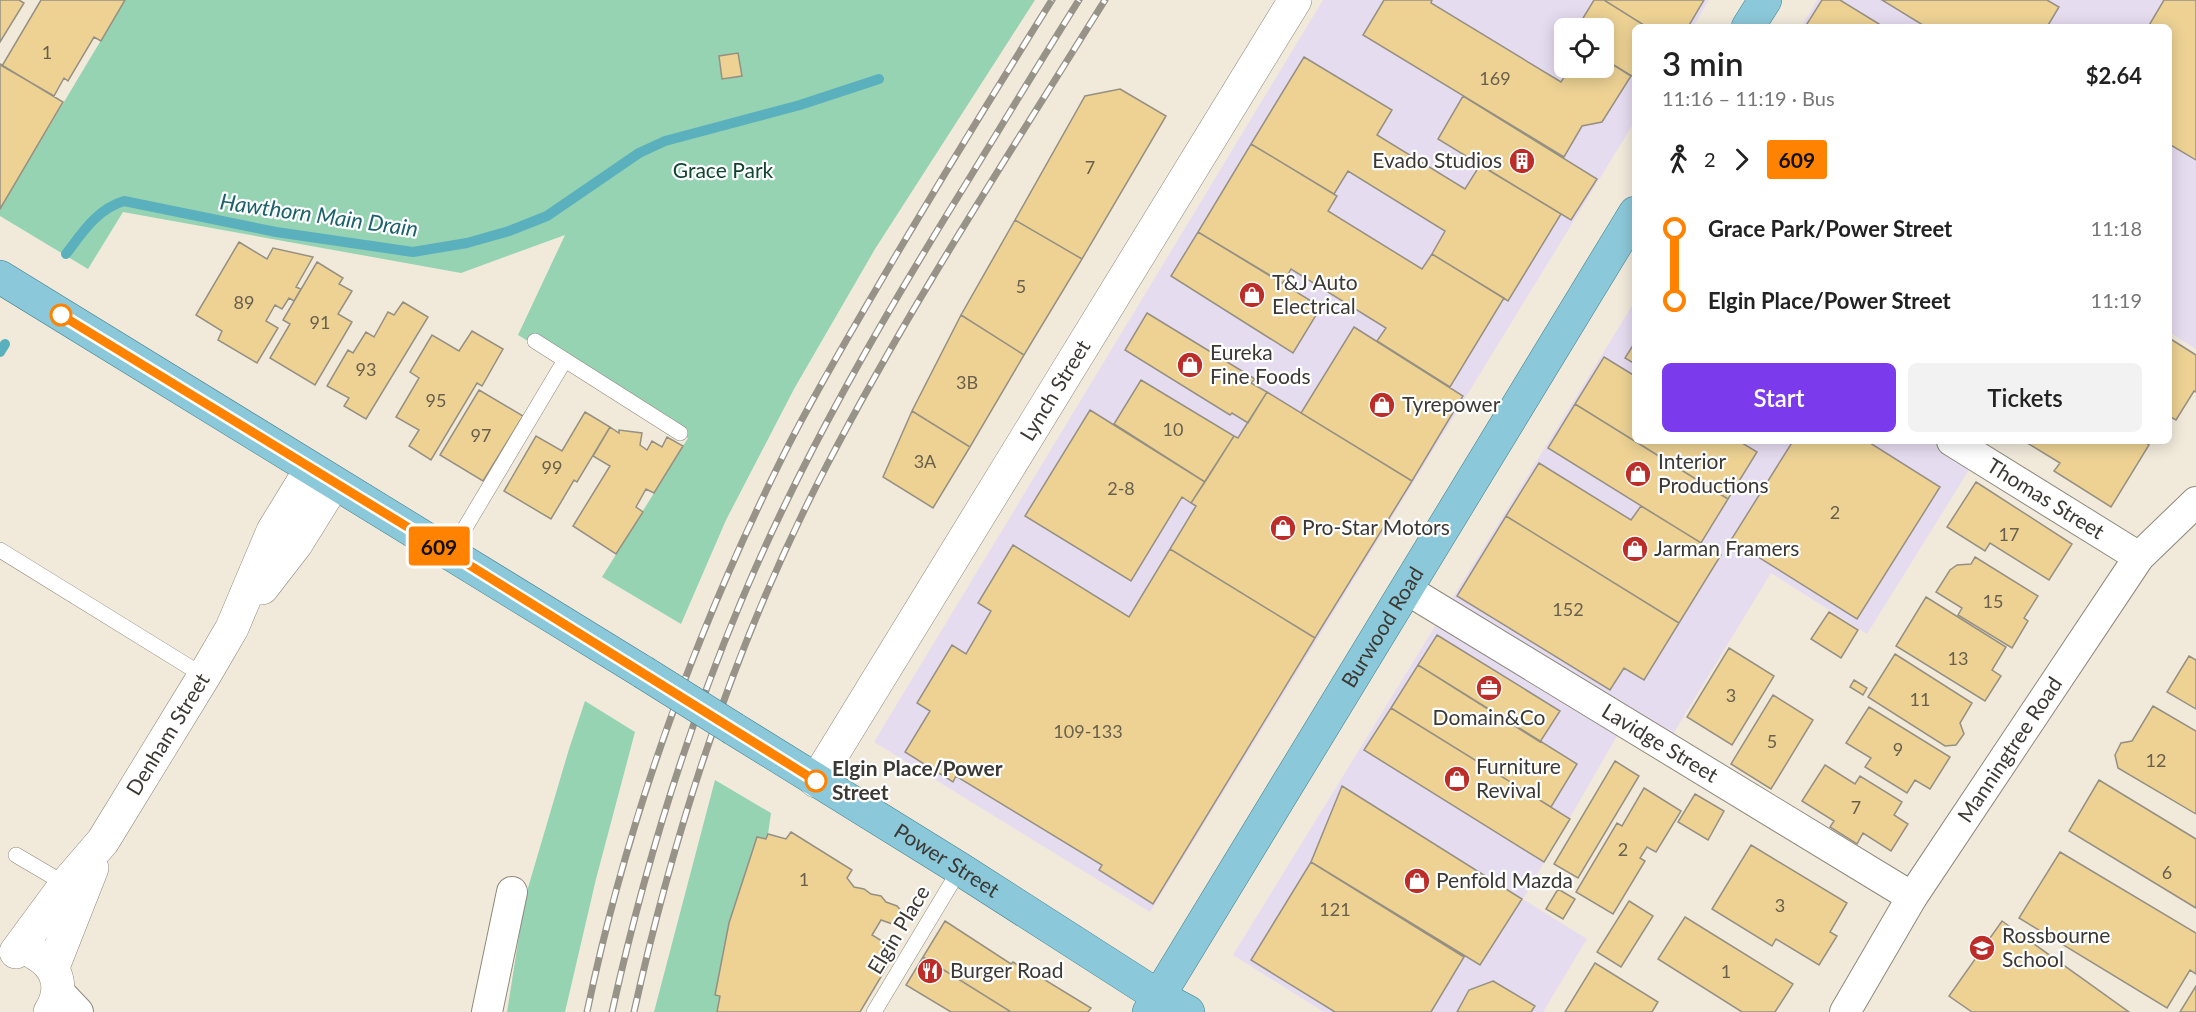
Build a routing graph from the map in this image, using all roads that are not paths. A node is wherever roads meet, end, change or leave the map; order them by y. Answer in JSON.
{"nodes":[{"id":1,"x":1294,"y":0,"type":"edge"},
{"id":2,"x":1764,"y":0,"type":"edge"},
{"id":3,"x":1750,"y":24,"type":"edge"},
{"id":4,"x":1630,"y":231,"type":"edge"},
{"id":5,"x":0,"y":277,"type":"edge"},
{"id":6,"x":535,"y":341,"type":"dead end"},
{"id":7,"x":565,"y":360,"type":"junction"},
{"id":8,"x":680,"y":433,"type":"dead end"},
{"id":9,"x":1957,"y":444,"type":"edge"},
{"id":10,"x":322,"y":476,"type":"junction"},
{"id":11,"x":2196,"y":502,"type":"edge"},
{"id":12,"x":0,"y":550,"type":"edge"},
{"id":13,"x":450,"y":553,"type":"junction"},
{"id":14,"x":2139,"y":557,"type":"junction"},
{"id":15,"x":1406,"y":589,"type":"junction"},
{"id":16,"x":204,"y":676,"type":"junction"},
{"id":17,"x":816,"y":781,"type":"junction"},
{"id":18,"x":15,"y":855,"type":"dead end"},
{"id":19,"x":960,"y":869,"type":"junction"},
{"id":20,"x":74,"y":889,"type":"junction"},
{"id":21,"x":512,"y":892,"type":"dead end"},
{"id":22,"x":1912,"y":897,"type":"junction"},
{"id":23,"x":8,"y":955,"type":"edge"},
{"id":24,"x":60,"y":996,"type":"edge"},
{"id":25,"x":1153,"y":1004,"type":"edge"},
{"id":26,"x":487,"y":1012,"type":"edge"},
{"id":27,"x":874,"y":1012,"type":"edge"},
{"id":28,"x":1188,"y":1012,"type":"edge"},
{"id":29,"x":1845,"y":1012,"type":"edge"}],
"edges":[{"from":1,"to":17,"type":"street","name":"Lynch Street"},
{"from":2,"to":3,"type":"main road"},
{"from":4,"to":15,"type":"main road","name":"Burwood Road"},
{"from":5,"to":10,"type":"main road","name":"Power Street"},
{"from":6,"to":7,"type":"lane"},
{"from":7,"to":8,"type":"lane"},
{"from":7,"to":13,"type":"lane"},
{"from":9,"to":14,"type":"street","name":"Thomas Street"},
{"from":10,"to":13,"type":"main road","name":"Power Street"},
{"from":10,"to":16,"type":"street","name":"Denham Street"},
{"from":11,"to":14,"type":"street","name":"Manningtree Road"},
{"from":12,"to":16,"type":"lane"},
{"from":13,"to":17,"type":"main road","name":"Power Street","bridge":true},
{"from":14,"to":22,"type":"street","name":"Manningtree Road"},
{"from":15,"to":22,"type":"street","name":"Lavidge Street"},
{"from":15,"to":25,"type":"main road","name":"Burwood Road"},
{"from":16,"to":20,"type":"street","name":"Denham Street"},
{"from":17,"to":19,"type":"main road","name":"Power Street"},
{"from":18,"to":20,"type":"lane"},
{"from":19,"to":25,"type":"main road","name":"Power Street"},
{"from":19,"to":27,"type":"lane","name":"Elgin Place"},
{"from":20,"to":23,"type":"street","name":"Denham Street"},
{"from":20,"to":24,"type":"street","name":"Denham Street"},
{"from":21,"to":26,"type":"street"},
{"from":22,"to":29,"type":"street","name":"Manningtree Road"},
{"from":23,"to":24,"type":"street"},
{"from":25,"to":28,"type":"main road","name":"Power Street"}]}
